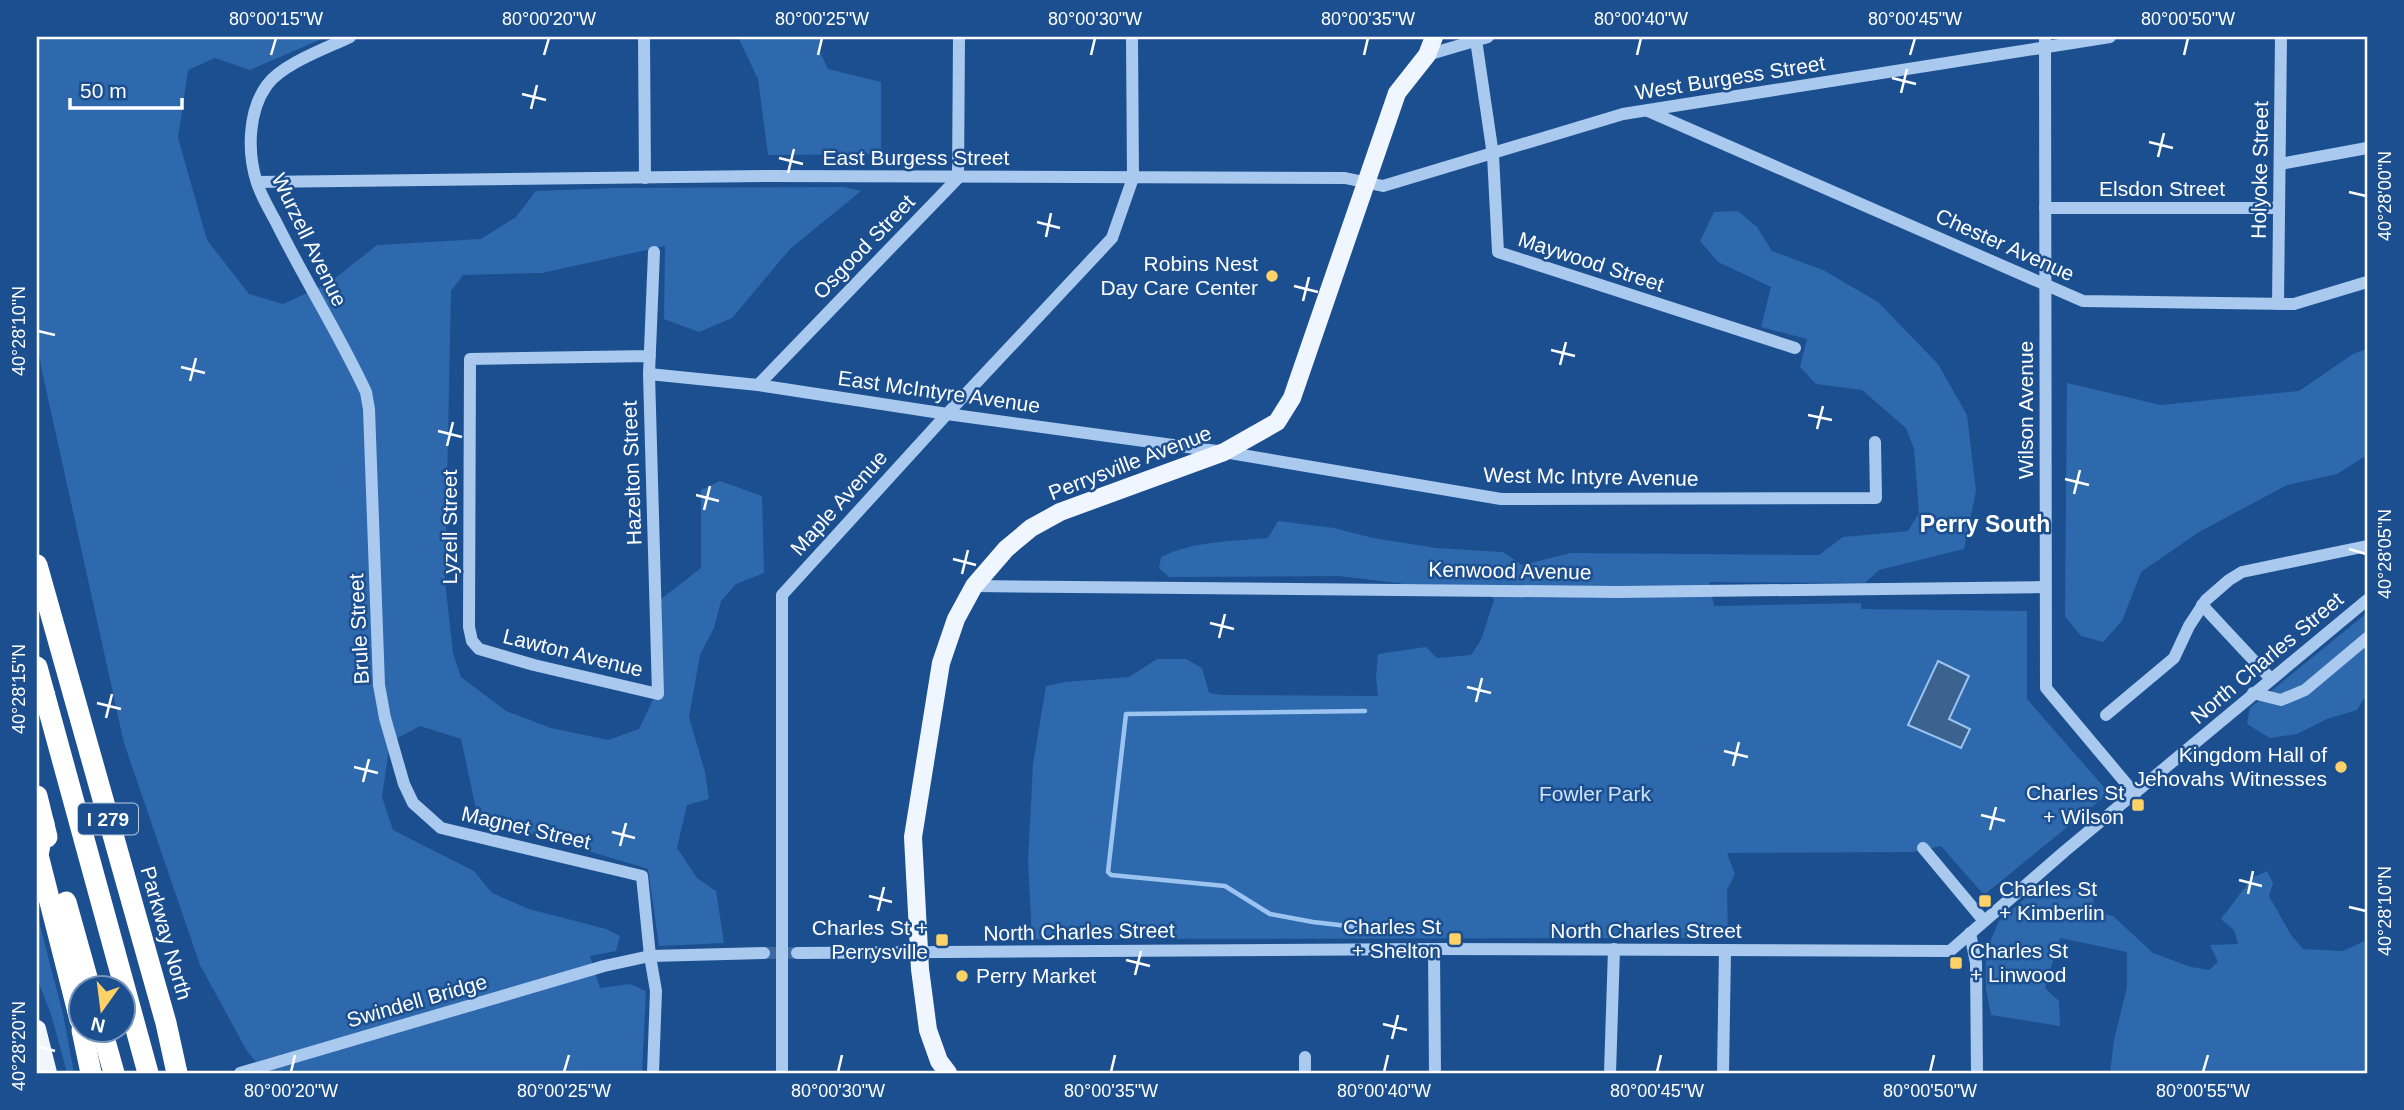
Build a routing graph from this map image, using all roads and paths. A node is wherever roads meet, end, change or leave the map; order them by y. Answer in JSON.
{"nodes":[{"id":1,"x":350,"y":37,"type":"edge"},
{"id":2,"x":644,"y":37,"type":"edge"},
{"id":3,"x":960,"y":37,"type":"edge"},
{"id":4,"x":1132,"y":37,"type":"edge"},
{"id":5,"x":1434,"y":37,"type":"edge"},
{"id":6,"x":2110,"y":37,"type":"edge"},
{"id":7,"x":2281,"y":37,"type":"edge"},
{"id":8,"x":1482,"y":38,"type":"edge"},
{"id":9,"x":2045,"y":42,"type":"edge"},
{"id":10,"x":1427,"y":55,"type":"junction"},
{"id":11,"x":1647,"y":111,"type":"junction"},
{"id":12,"x":2367,"y":148,"type":"edge"},
{"id":13,"x":1493,"y":155,"type":"junction"},
{"id":14,"x":2280,"y":164,"type":"junction"},
{"id":15,"x":645,"y":178,"type":"junction"},
{"id":16,"x":958,"y":178,"type":"junction"},
{"id":17,"x":1133,"y":178,"type":"junction"},
{"id":18,"x":257,"y":182,"type":"junction"},
{"id":19,"x":1364,"y":182,"type":"junction"},
{"id":20,"x":2045,"y":208,"type":"junction"},
{"id":21,"x":2279,"y":208,"type":"junction"},
{"id":22,"x":654,"y":252,"type":"dead end"},
{"id":23,"x":2367,"y":282,"type":"edge"},
{"id":24,"x":2045,"y":283,"type":"junction"},
{"id":25,"x":2278,"y":304,"type":"junction"},
{"id":26,"x":1795,"y":348,"type":"dead end"},
{"id":27,"x":650,"y":356,"type":"junction"},
{"id":28,"x":649,"y":374,"type":"junction"},
{"id":29,"x":758,"y":385,"type":"junction"},
{"id":30,"x":369,"y":410,"type":"joint"},
{"id":31,"x":947,"y":414,"type":"junction"},
{"id":32,"x":1875,"y":442,"type":"dead end"},
{"id":33,"x":1224,"y":452,"type":"junction"},
{"id":34,"x":2367,"y":546,"type":"edge"},
{"id":35,"x":37,"y":565,"type":"edge"},
{"id":36,"x":974,"y":586,"type":"junction"},
{"id":37,"x":2045,"y":587,"type":"junction"},
{"id":38,"x":2367,"y":600,"type":"edge"},
{"id":39,"x":2202,"y":605,"type":"junction"},
{"id":40,"x":2367,"y":638,"type":"edge"},
{"id":41,"x":479,"y":649,"type":"joint"},
{"id":42,"x":37,"y":667,"type":"edge"},
{"id":43,"x":2271,"y":679,"type":"junction"},
{"id":44,"x":2253,"y":693,"type":"junction"},
{"id":45,"x":658,"y":694,"type":"joint"},
{"id":46,"x":2106,"y":715,"type":"dead end"},
{"id":47,"x":2135,"y":794,"type":"junction"},
{"id":48,"x":37,"y":796,"type":"edge"},
{"id":49,"x":44,"y":824,"type":"junction"},
{"id":50,"x":441,"y":828,"type":"joint"},
{"id":51,"x":1923,"y":848,"type":"dead end"},
{"id":52,"x":1984,"y":921,"type":"junction"},
{"id":53,"x":1970,"y":933,"type":"junction"},
{"id":54,"x":1434,"y":949,"type":"junction"},
{"id":55,"x":1614,"y":949,"type":"junction"},
{"id":56,"x":1725,"y":951,"type":"junction"},
{"id":57,"x":765,"y":953,"type":"tunnel mouth"},
{"id":58,"x":797,"y":953,"type":"tunnel mouth"},
{"id":59,"x":919,"y":953,"type":"junction"},
{"id":60,"x":650,"y":956,"type":"junction"},
{"id":61,"x":68,"y":974,"type":"edge"},
{"id":62,"x":86,"y":974,"type":"edge"},
{"id":63,"x":37,"y":1028,"type":"edge"},
{"id":64,"x":85,"y":1044,"type":"edge"},
{"id":65,"x":106,"y":1044,"type":"edge"},
{"id":66,"x":1305,"y":1057,"type":"dead end"},
{"id":67,"x":48,"y":1073,"type":"edge"},
{"id":68,"x":91,"y":1073,"type":"edge"},
{"id":69,"x":114,"y":1073,"type":"edge"},
{"id":70,"x":148,"y":1073,"type":"edge"},
{"id":71,"x":177,"y":1073,"type":"edge"},
{"id":72,"x":240,"y":1073,"type":"edge"},
{"id":73,"x":653,"y":1073,"type":"edge"},
{"id":74,"x":782,"y":1073,"type":"edge"},
{"id":75,"x":948,"y":1073,"type":"edge"},
{"id":76,"x":1305,"y":1073,"type":"edge"},
{"id":77,"x":1435,"y":1073,"type":"edge"},
{"id":78,"x":1610,"y":1073,"type":"edge"},
{"id":79,"x":1723,"y":1073,"type":"edge"},
{"id":80,"x":1977,"y":1073,"type":"edge"}],
"edges":[{"from":1,"to":18,"type":"street","name":"Wurzell Avenue"},
{"from":2,"to":15,"type":"street"},
{"from":3,"to":16,"type":"street"},
{"from":4,"to":17,"type":"street","name":"Maple Avenue"},
{"from":5,"to":10,"type":"main road","name":"Perrysville Avenue"},
{"from":6,"to":9,"type":"street","name":"West Burgess Street"},
{"from":7,"to":14,"type":"street","name":"Holyoke Street"},
{"from":8,"to":10,"type":"street"},
{"from":8,"to":13,"type":"street","name":"Maywood Street"},
{"from":9,"to":11,"type":"street","name":"West Burgess Street"},
{"from":9,"to":20,"type":"street","name":"Wilson Avenue"},
{"from":10,"to":19,"type":"main road","name":"Perrysville Avenue"},
{"from":11,"to":13,"type":"street","name":"West Burgess Street"},
{"from":11,"to":24,"type":"street","name":"Chester Avenue"},
{"from":12,"to":14,"type":"street"},
{"from":13,"to":19,"type":"street","name":"West Burgess Street"},
{"from":13,"to":26,"type":"street","name":"Maywood Street"},
{"from":14,"to":21,"type":"street","name":"Holyoke Street"},
{"from":15,"to":16,"type":"street","name":"East Burgess Street"},
{"from":15,"to":18,"type":"street","name":"East Burgess Street"},
{"from":16,"to":17,"type":"street","name":"East Burgess Street"},
{"from":16,"to":29,"type":"street","name":"Osgood Street"},
{"from":17,"to":19,"type":"street","name":"East Burgess Street"},
{"from":17,"to":31,"type":"street","name":"Maple Avenue"},
{"from":18,"to":30,"type":"street","name":"Wurzell Avenue"},
{"from":19,"to":33,"type":"main road","name":"Perrysville Avenue"},
{"from":20,"to":21,"type":"street","name":"Elsdon Street"},
{"from":20,"to":24,"type":"street","name":"Wilson Avenue"},
{"from":21,"to":25,"type":"street","name":"Holyoke Street"},
{"from":22,"to":27,"type":"street","name":"Hazelton Street"},
{"from":23,"to":25,"type":"street","name":"Chester Avenue"},
{"from":24,"to":25,"type":"street","name":"Chester Avenue"},
{"from":24,"to":37,"type":"street","name":"Wilson Avenue"},
{"from":27,"to":28,"type":"street","name":"Hazelton Street"},
{"from":27,"to":41,"type":"street","name":"Lyzell Street"},
{"from":28,"to":29,"type":"street","name":"East McIntyre Avenue"},
{"from":28,"to":45,"type":"street","name":"Hazelton Street"},
{"from":29,"to":31,"type":"street","name":"East McIntyre Avenue"},
{"from":30,"to":50,"type":"street","name":"Brule Street"},
{"from":31,"to":33,"type":"street","name":"East McIntyre Avenue"},
{"from":31,"to":74,"type":"street","name":"Maple Avenue","bridge":true},
{"from":32,"to":33,"type":"street","name":"West Mc Intyre Avenue"},
{"from":33,"to":36,"type":"main road","name":"Perrysville Avenue"},
{"from":34,"to":39,"type":"street"},
{"from":35,"to":71,"type":"highway","name":"Parkway North","number":"I 279"},
{"from":36,"to":37,"type":"street","name":"Kenwood Avenue"},
{"from":36,"to":59,"type":"main road","name":"Perrysville Avenue"},
{"from":37,"to":47,"type":"street","name":"Wilson Avenue"},
{"from":38,"to":43,"type":"street","name":"North Charles Street"},
{"from":39,"to":43,"type":"street"},
{"from":39,"to":46,"type":"street"},
{"from":40,"to":44,"type":"street"},
{"from":41,"to":45,"type":"street","name":"Lawton Avenue"},
{"from":42,"to":70,"type":"highway"},
{"from":43,"to":44,"type":"street","name":"North Charles Street"},
{"from":44,"to":47,"type":"street","name":"North Charles Street"},
{"from":47,"to":52,"type":"street","name":"North Charles Street"},
{"from":48,"to":49,"type":"highway","number":"I 279"},
{"from":49,"to":61,"type":"highway"},
{"from":49,"to":62,"type":"highway","number":"I 279"},
{"from":50,"to":60,"type":"street","name":"Magnet Street"},
{"from":51,"to":52,"type":"street"},
{"from":52,"to":53,"type":"street","name":"North Charles Street"},
{"from":53,"to":56,"type":"street","name":"North Charles Street"},
{"from":53,"to":80,"type":"street"},
{"from":54,"to":55,"type":"street","name":"North Charles Street"},
{"from":54,"to":59,"type":"street","name":"North Charles Street"},
{"from":54,"to":77,"type":"street"},
{"from":55,"to":56,"type":"street","name":"North Charles Street"},
{"from":55,"to":78,"type":"street"},
{"from":56,"to":79,"type":"street"},
{"from":57,"to":60,"type":"street"},
{"from":58,"to":59,"type":"street","name":"North Charles Street"},
{"from":59,"to":75,"type":"main road","name":"Perrysville Avenue"},
{"from":60,"to":72,"type":"street","name":"Swindell Bridge"},
{"from":60,"to":73,"type":"street"},
{"from":63,"to":67,"type":"main road"},
{"from":64,"to":68,"type":"highway"},
{"from":65,"to":69,"type":"highway"},
{"from":66,"to":76,"type":"street"}]}
